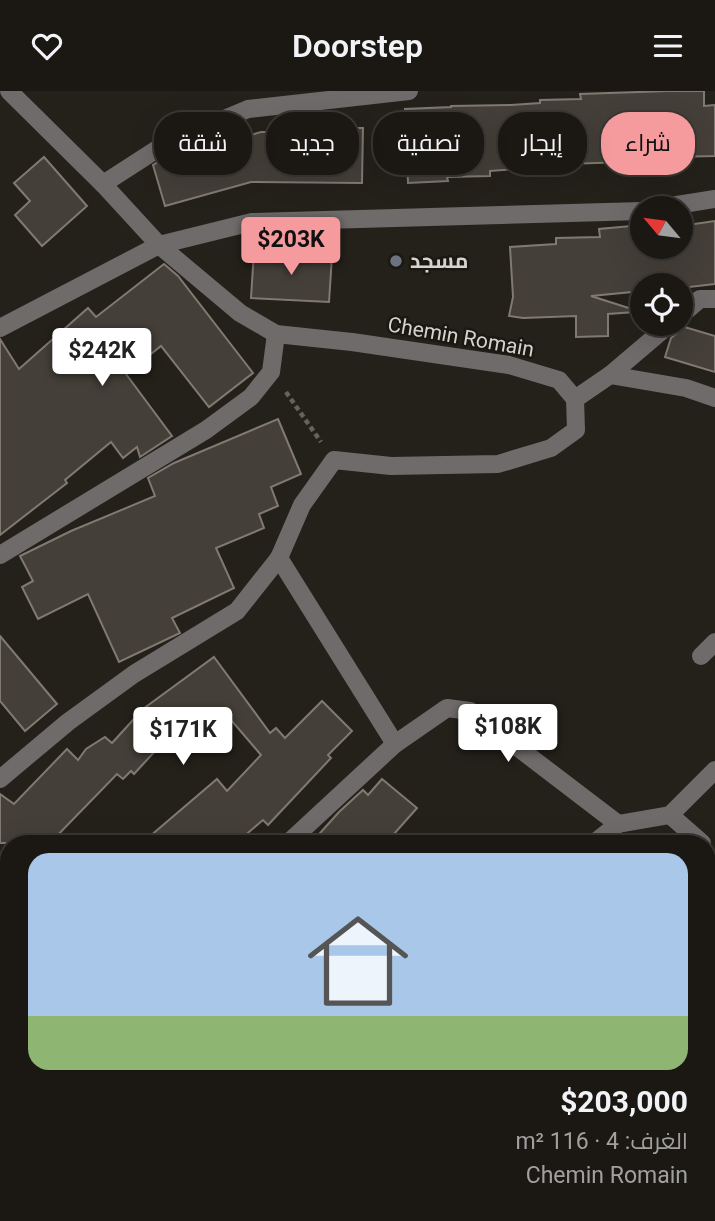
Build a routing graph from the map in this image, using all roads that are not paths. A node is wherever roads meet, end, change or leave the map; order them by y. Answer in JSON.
{"nodes":[{"id":1,"x":9,"y":91,"type":"edge"},
{"id":2,"x":409,"y":91,"type":"edge"},
{"id":3,"x":103,"y":184,"type":"junction"},
{"id":4,"x":715,"y":199,"type":"edge"},
{"id":5,"x":693,"y":202,"type":"edge"},
{"id":6,"x":630,"y":211,"type":"edge"},
{"id":7,"x":159,"y":245,"type":"junction"},
{"id":8,"x":715,"y":299,"type":"edge"},
{"id":9,"x":693,"y":305,"type":"edge"},
{"id":10,"x":0,"y":328,"type":"edge"},
{"id":11,"x":276,"y":334,"type":"junction"},
{"id":12,"x":656,"y":336,"type":"edge"},
{"id":13,"x":610,"y":375,"type":"junction"},
{"id":14,"x":715,"y":398,"type":"edge"},
{"id":15,"x":575,"y":399,"type":"junction"},
{"id":16,"x":0,"y":555,"type":"edge"},
{"id":17,"x":279,"y":558,"type":"junction"},
{"id":18,"x":715,"y":642,"type":"edge"},
{"id":19,"x":701,"y":656,"type":"dead end"},
{"id":20,"x":395,"y":744,"type":"junction"},
{"id":21,"x":715,"y":770,"type":"edge"},
{"id":22,"x":0,"y":779,"type":"edge"},
{"id":23,"x":670,"y":815,"type":"junction"},
{"id":24,"x":618,"y":824,"type":"junction"},
{"id":25,"x":297,"y":835,"type":"edge"},
{"id":26,"x":604,"y":835,"type":"edge"},
{"id":27,"x":693,"y":835,"type":"edge"}],
"edges":[{"from":1,"to":3,"type":"street","name":"Chemin Romain"},
{"from":2,"to":3,"type":"street"},
{"from":3,"to":7,"type":"street","name":"Chemin Romain"},
{"from":4,"to":5,"type":"street"},
{"from":6,"to":7,"type":"street"},
{"from":7,"to":10,"type":"street"},
{"from":7,"to":11,"type":"street","name":"Chemin Romain"},
{"from":8,"to":9,"type":"street"},
{"from":11,"to":15,"type":"street","name":"Chemin Romain"},
{"from":11,"to":16,"type":"street"},
{"from":12,"to":13,"type":"street"},
{"from":13,"to":14,"type":"street"},
{"from":13,"to":15,"type":"street"},
{"from":15,"to":17,"type":"street"},
{"from":17,"to":20,"type":"street"},
{"from":17,"to":22,"type":"street"},
{"from":18,"to":19,"type":"street"},
{"from":20,"to":24,"type":"street"},
{"from":20,"to":25,"type":"street"},
{"from":21,"to":23,"type":"street"},
{"from":23,"to":24,"type":"street"},
{"from":23,"to":27,"type":"street"},
{"from":24,"to":26,"type":"street"}]}
